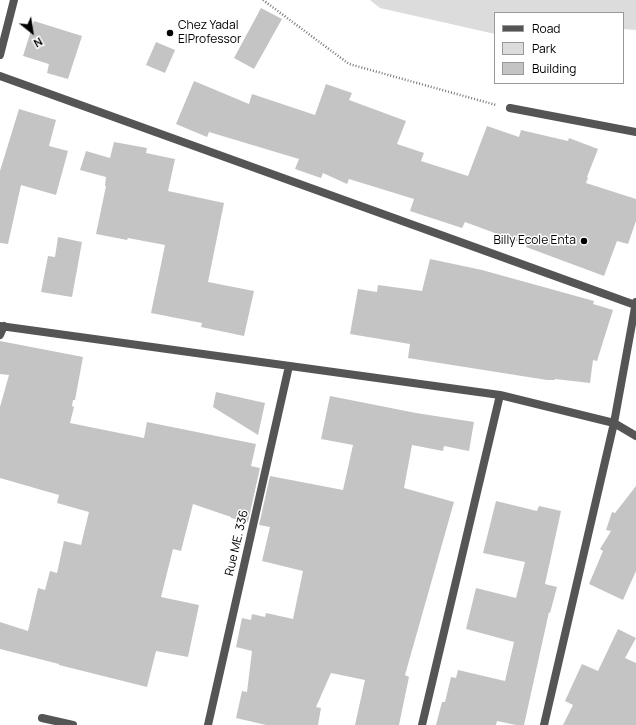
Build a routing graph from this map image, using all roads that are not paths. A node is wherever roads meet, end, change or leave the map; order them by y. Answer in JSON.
{"nodes":[{"id":1,"x":14,"y":0,"type":"edge"},
{"id":2,"x":0,"y":55,"type":"edge"},
{"id":3,"x":0,"y":76,"type":"edge"},
{"id":4,"x":510,"y":108,"type":"road end"},
{"id":5,"x":636,"y":132,"type":"edge"},
{"id":6,"x":636,"y":303,"type":"edge"},
{"id":7,"x":2,"y":326,"type":"edge"},
{"id":8,"x":0,"y":335,"type":"edge"},
{"id":9,"x":289,"y":366,"type":"junction"},
{"id":10,"x":500,"y":395,"type":"junction"},
{"id":11,"x":614,"y":423,"type":"junction"},
{"id":12,"x":636,"y":436,"type":"edge"},
{"id":13,"x":42,"y":718,"type":"dead end"},
{"id":14,"x":73,"y":725,"type":"edge"},
{"id":15,"x":208,"y":725,"type":"edge"},
{"id":16,"x":422,"y":725,"type":"edge"},
{"id":17,"x":544,"y":725,"type":"edge"}],
"edges":[{"from":1,"to":2,"type":"street"},
{"from":3,"to":6,"type":"street"},
{"from":4,"to":5,"type":"street"},
{"from":6,"to":11,"type":"street"},
{"from":7,"to":8,"type":"street"},
{"from":7,"to":9,"type":"street"},
{"from":9,"to":10,"type":"street"},
{"from":9,"to":15,"type":"street","name":"Rue ME. 336"},
{"from":10,"to":11,"type":"street"},
{"from":10,"to":16,"type":"street"},
{"from":11,"to":12,"type":"street"},
{"from":11,"to":17,"type":"street"},
{"from":13,"to":14,"type":"street"}]}
